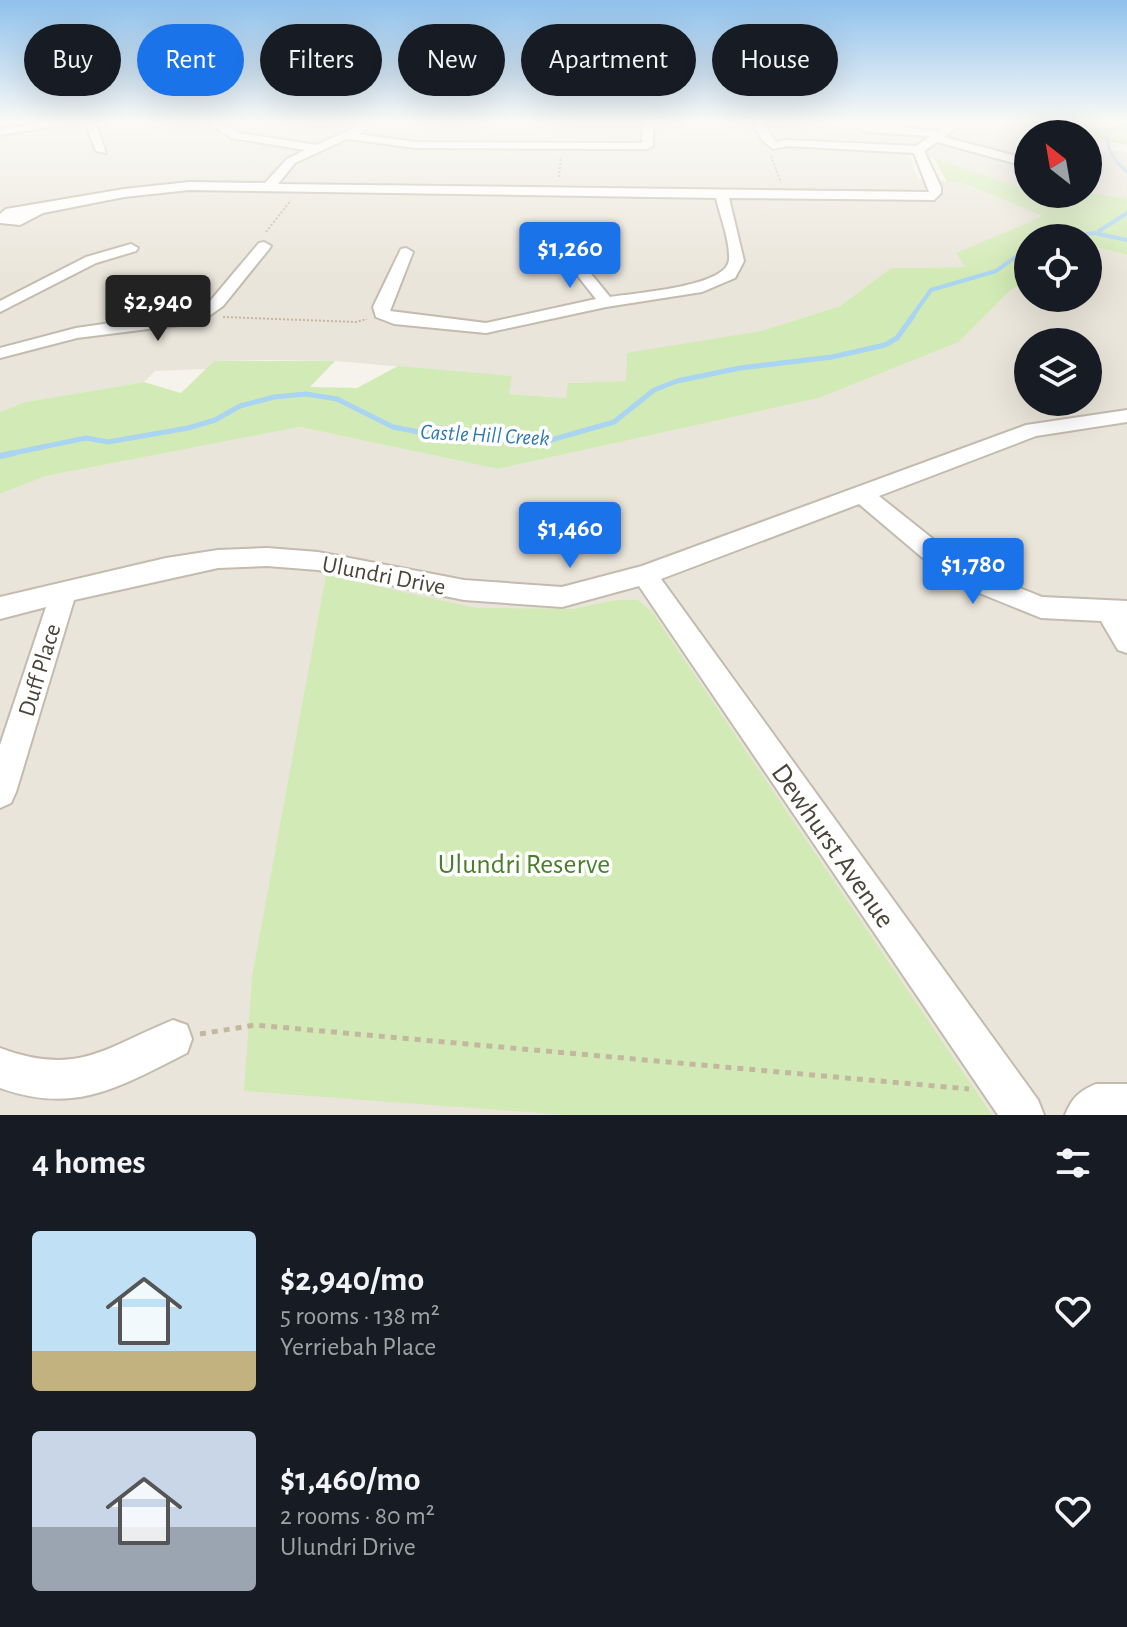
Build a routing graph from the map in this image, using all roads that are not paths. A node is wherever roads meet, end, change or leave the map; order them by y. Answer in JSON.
{"nodes":[{"id":1,"x":280,"y":174,"type":"edge"},
{"id":2,"x":928,"y":174,"type":"edge"},
{"id":3,"x":269,"y":186,"type":"junction"},
{"id":4,"x":722,"y":194,"type":"junction"},
{"id":5,"x":4,"y":216,"type":"edge"},
{"id":6,"x":264,"y":246,"type":"road end"},
{"id":7,"x":131,"y":248,"type":"dead end"},
{"id":8,"x":406,"y":252,"type":"dead end"},
{"id":9,"x":569,"y":256,"type":"dead end"},
{"id":10,"x":606,"y":302,"type":"junction"},
{"id":11,"x":0,"y":307,"type":"edge"},
{"id":12,"x":0,"y":353,"type":"edge"},
{"id":13,"x":1127,"y":416,"type":"edge"},
{"id":14,"x":863,"y":495,"type":"junction"},
{"id":15,"x":645,"y":575,"type":"junction"},
{"id":16,"x":63,"y":594,"type":"junction"},
{"id":17,"x":0,"y":608,"type":"edge"},
{"id":18,"x":1118,"y":612,"type":"edge"},
{"id":19,"x":1127,"y":642,"type":"edge"},
{"id":20,"x":0,"y":792,"type":"edge"},
{"id":21,"x":173,"y":1039,"type":"road end"},
{"id":22,"x":0,"y":1068,"type":"edge"},
{"id":23,"x":1016,"y":1104,"type":"edge"},
{"id":24,"x":1127,"y":1105,"type":"edge"},
{"id":25,"x":1086,"y":1115,"type":"edge"}],
"edges":[{"from":1,"to":3,"type":"street"},
{"from":2,"to":4,"type":"street"},
{"from":3,"to":4,"type":"street"},
{"from":3,"to":5,"type":"street"},
{"from":4,"to":10,"type":"street"},
{"from":6,"to":12,"type":"street"},
{"from":7,"to":11,"type":"street"},
{"from":8,"to":10,"type":"street"},
{"from":9,"to":10,"type":"street"},
{"from":13,"to":14,"type":"street","name":"Ulundri Drive"},
{"from":14,"to":15,"type":"street","name":"Ulundri Drive"},
{"from":14,"to":18,"type":"street"},
{"from":15,"to":16,"type":"street","name":"Ulundri Drive"},
{"from":15,"to":23,"type":"street","name":"Dewhurst Avenue"},
{"from":16,"to":17,"type":"street","name":"Ulundri Drive"},
{"from":16,"to":20,"type":"street","name":"Duff Place"},
{"from":18,"to":19,"type":"street"},
{"from":21,"to":22,"type":"street"},
{"from":24,"to":25,"type":"street"}]}
